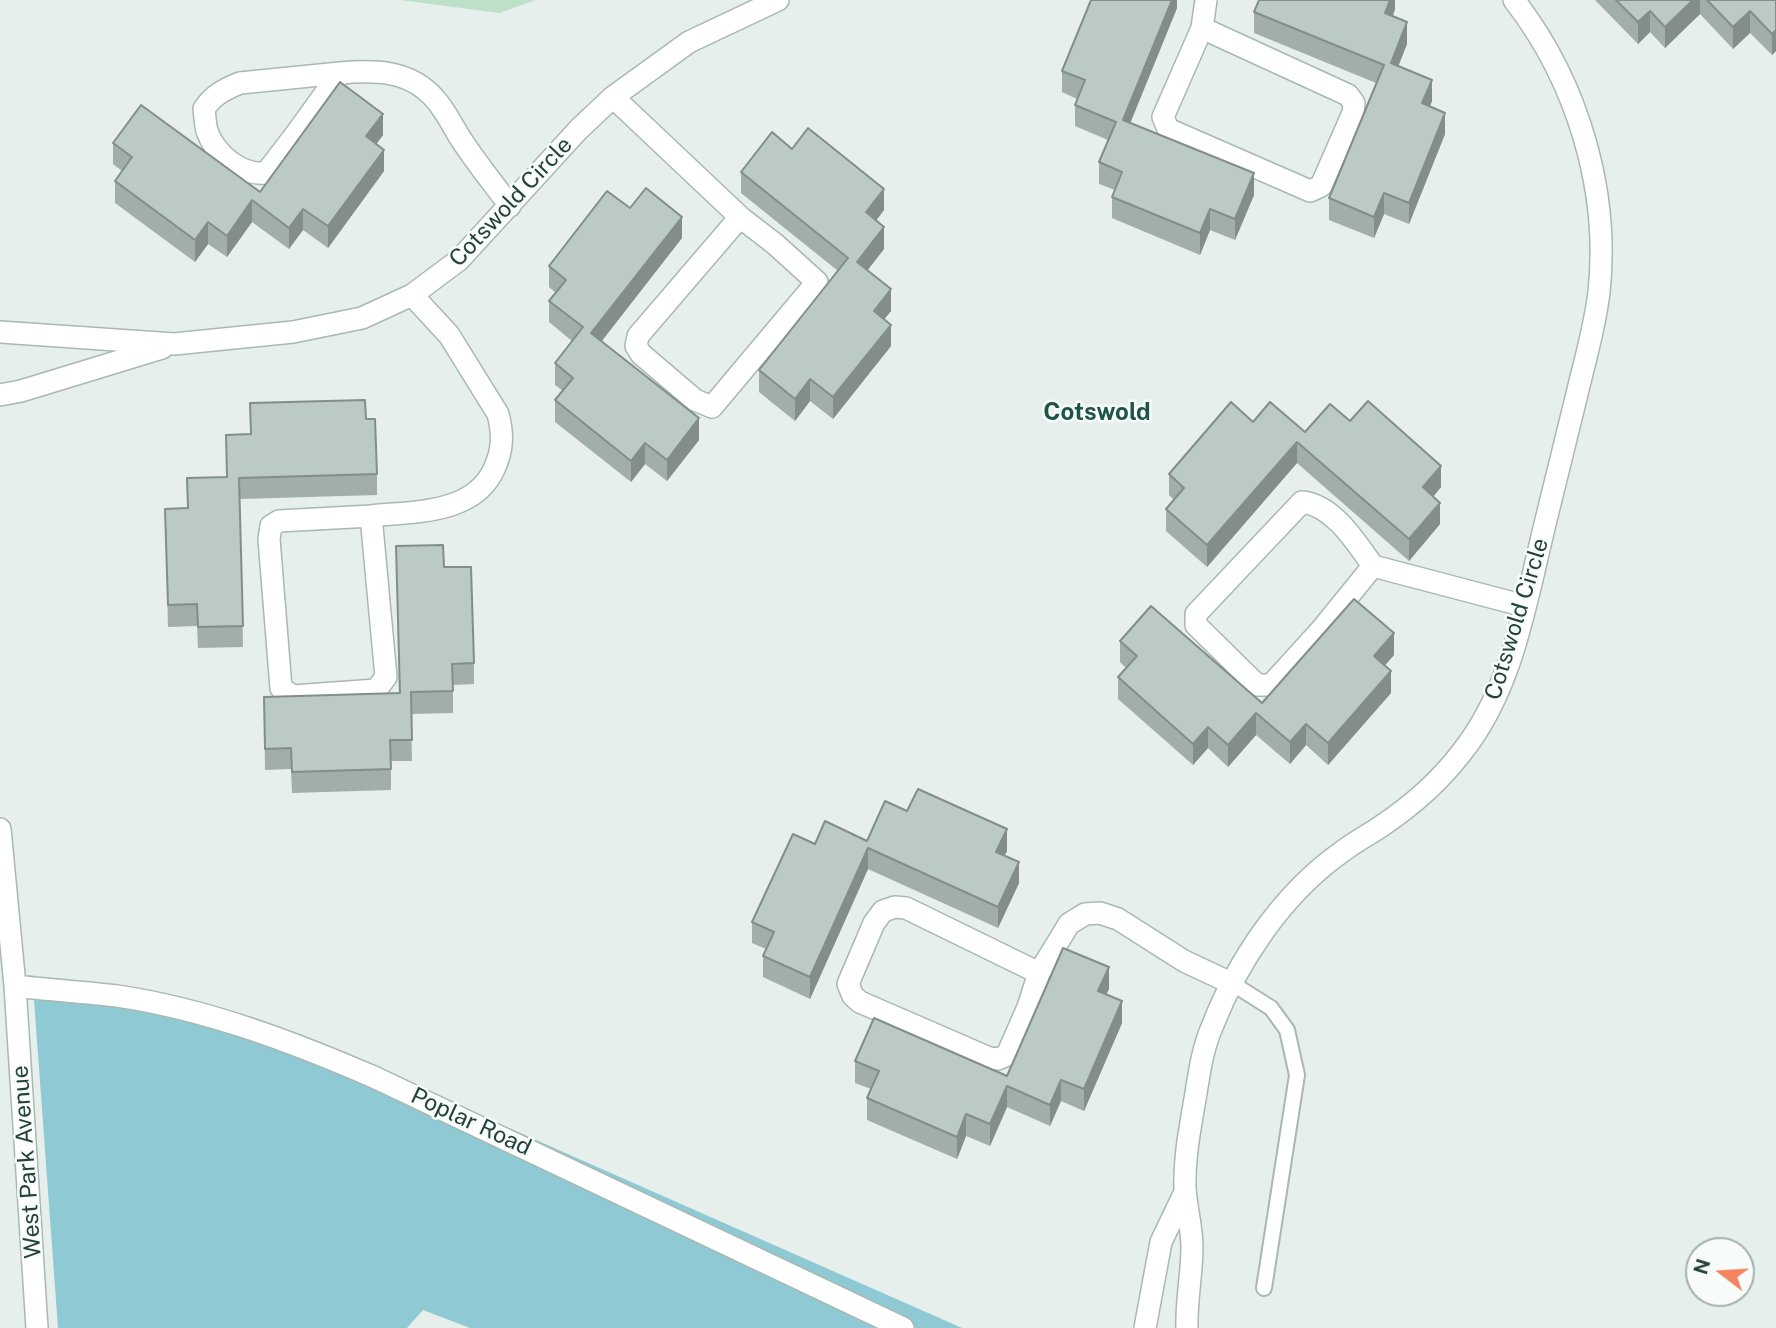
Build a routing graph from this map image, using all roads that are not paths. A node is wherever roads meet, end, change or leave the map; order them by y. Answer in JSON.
{"nodes":[{"id":1,"x":778,"y":0,"type":"edge"},
{"id":2,"x":1206,"y":0,"type":"edge"},
{"id":3,"x":1514,"y":0,"type":"edge"},
{"id":4,"x":1202,"y":28,"type":"junction"},
{"id":5,"x":340,"y":73,"type":"junction"},
{"id":6,"x":613,"y":97,"type":"junction"},
{"id":7,"x":510,"y":206,"type":"junction"},
{"id":8,"x":740,"y":217,"type":"junction"},
{"id":9,"x":412,"y":295,"type":"junction"},
{"id":10,"x":0,"y":332,"type":"edge"},
{"id":11,"x":174,"y":344,"type":"junction"},
{"id":12,"x":0,"y":395,"type":"edge"},
{"id":13,"x":371,"y":516,"type":"junction"},
{"id":14,"x":1373,"y":566,"type":"junction"},
{"id":15,"x":1525,"y":606,"type":"junction"},
{"id":16,"x":0,"y":830,"type":"edge"},
{"id":17,"x":1039,"y":973,"type":"junction"},
{"id":18,"x":1233,"y":984,"type":"junction"},
{"id":19,"x":8,"y":986,"type":"edge"},
{"id":20,"x":1185,"y":1192,"type":"junction"},
{"id":21,"x":1264,"y":1288,"type":"dead end"},
{"id":22,"x":37,"y":1328,"type":"edge"},
{"id":23,"x":903,"y":1328,"type":"edge"},
{"id":24,"x":1145,"y":1328,"type":"edge"},
{"id":25,"x":1187,"y":1328,"type":"edge"}],
"edges":[{"from":1,"to":6,"type":"street","name":"Cotswold Circle"},
{"from":2,"to":4,"type":"street"},
{"from":3,"to":15,"type":"street","name":"Cotswold Circle"},
{"from":4,"to":4,"type":"street"},
{"from":5,"to":5,"type":"street"},
{"from":5,"to":7,"type":"street"},
{"from":6,"to":7,"type":"street","name":"Cotswold Circle"},
{"from":6,"to":8,"type":"street"},
{"from":7,"to":9,"type":"street","name":"Cotswold Circle"},
{"from":8,"to":8,"type":"street"},
{"from":9,"to":11,"type":"street","name":"Cotswold Circle"},
{"from":9,"to":13,"type":"street"},
{"from":10,"to":11,"type":"street","name":"Cotswold Circle"},
{"from":11,"to":12,"type":"street","name":"Cotswold Circle"},
{"from":13,"to":13,"type":"street"},
{"from":14,"to":14,"type":"street"},
{"from":14,"to":15,"type":"street"},
{"from":15,"to":18,"type":"street","name":"Cotswold Circle"},
{"from":16,"to":19,"type":"street","name":"West Park Avenue"},
{"from":17,"to":17,"type":"street"},
{"from":17,"to":18,"type":"street"},
{"from":18,"to":20,"type":"street","name":"Cotswold Circle"},
{"from":18,"to":21,"type":"lane"},
{"from":19,"to":22,"type":"street","name":"West Park Avenue"},
{"from":19,"to":23,"type":"street","name":"Poplar Road"},
{"from":20,"to":24,"type":"street","name":"Cotswold Circle"},
{"from":20,"to":25,"type":"street","name":"Cotswold Circle"}]}
